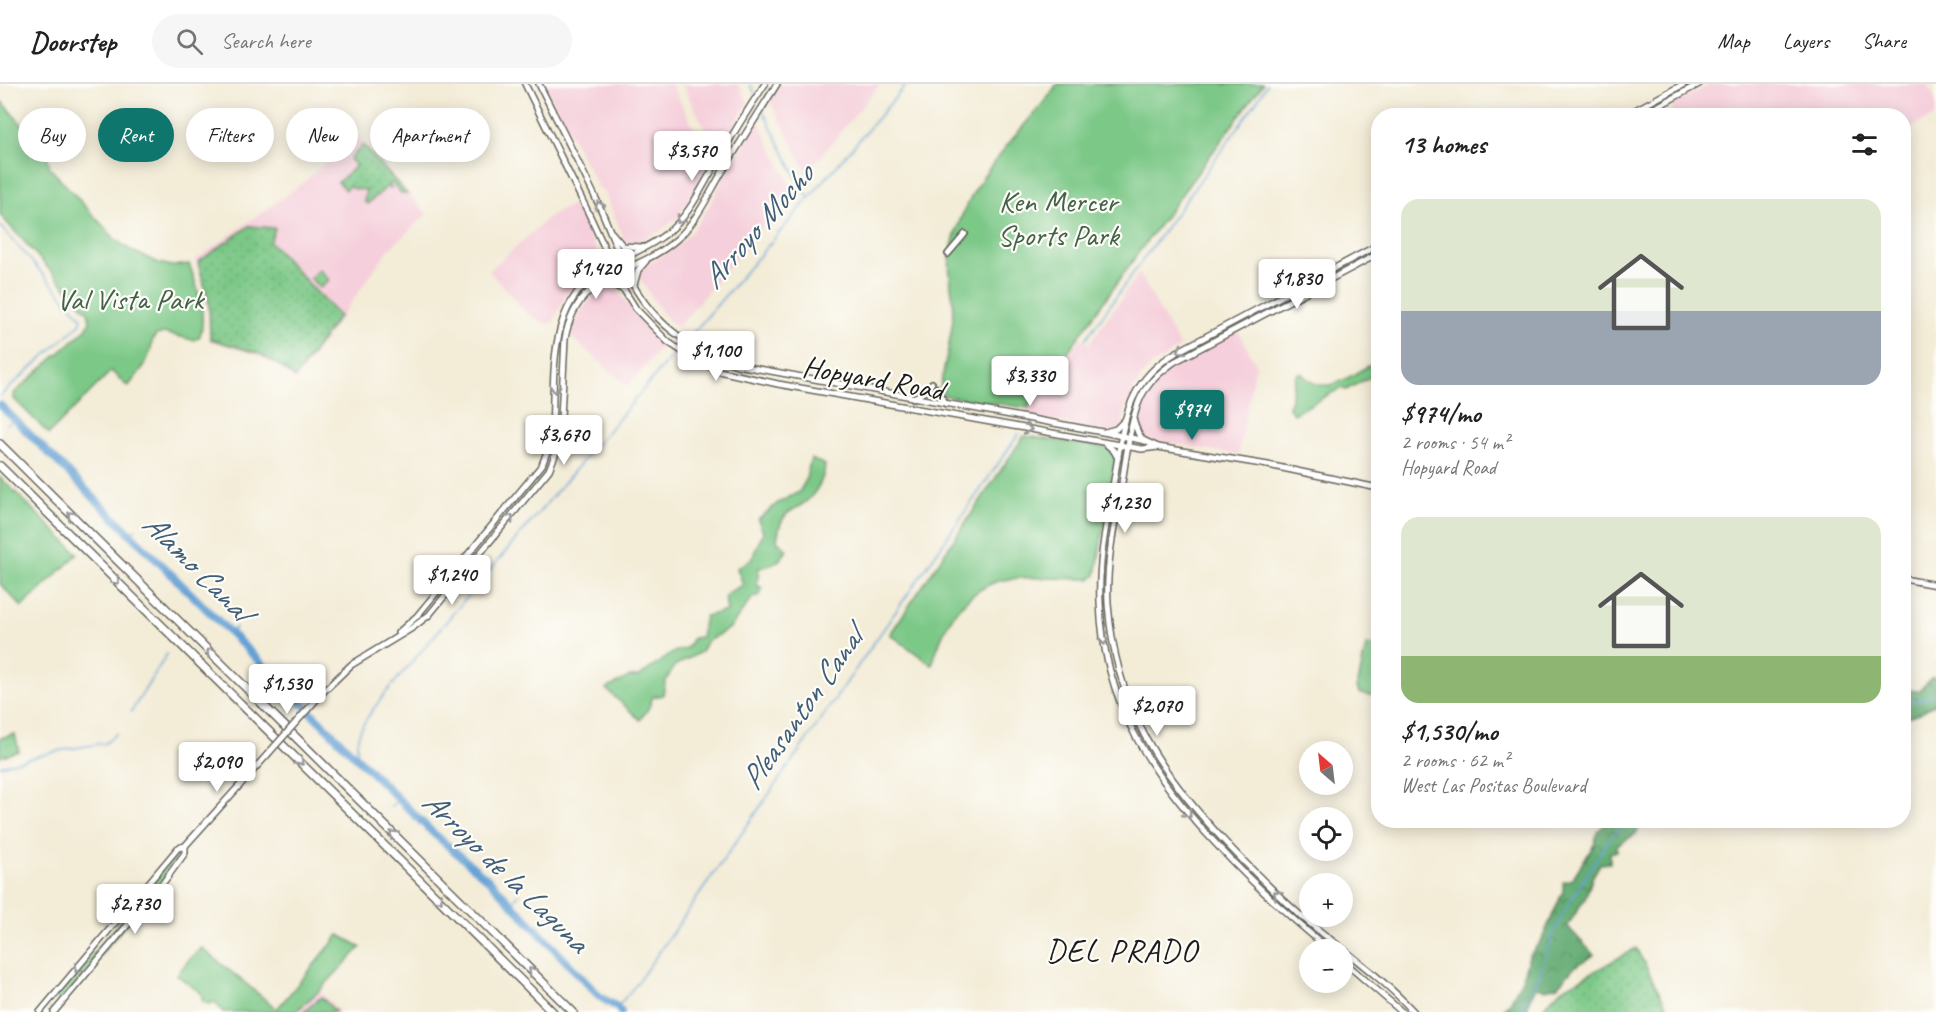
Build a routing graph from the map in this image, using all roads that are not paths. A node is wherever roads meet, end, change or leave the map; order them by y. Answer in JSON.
{"nodes":[{"id":1,"x":525,"y":84,"type":"edge"},
{"id":2,"x":539,"y":84,"type":"edge"},
{"id":3,"x":765,"y":84,"type":"edge"},
{"id":4,"x":777,"y":84,"type":"edge"},
{"id":5,"x":1684,"y":84,"type":"edge"},
{"id":6,"x":1699,"y":84,"type":"edge"},
{"id":7,"x":1639,"y":108,"type":"edge"},
{"id":8,"x":1656,"y":108,"type":"edge"},
{"id":9,"x":609,"y":230,"type":"junction"},
{"id":10,"x":965,"y":234,"type":"dead end"},
{"id":11,"x":644,"y":247,"type":"junction"},
{"id":12,"x":1371,"y":249,"type":"edge"},
{"id":13,"x":948,"y":254,"type":"dead end"},
{"id":14,"x":650,"y":256,"type":"junction"},
{"id":15,"x":1371,"y":258,"type":"edge"},
{"id":16,"x":621,"y":259,"type":"junction"},
{"id":17,"x":612,"y":264,"type":"junction"},
{"id":18,"x":625,"y":268,"type":"junction"},
{"id":19,"x":616,"y":273,"type":"junction"},
{"id":20,"x":598,"y":283,"type":"junction"},
{"id":21,"x":634,"y":285,"type":"junction"},
{"id":22,"x":624,"y":290,"type":"junction"},
{"id":23,"x":932,"y":383,"type":"dead end"},
{"id":24,"x":937,"y":388,"type":"dead end"},
{"id":25,"x":913,"y":398,"type":"junction"},
{"id":26,"x":946,"y":404,"type":"junction"},
{"id":27,"x":1126,"y":419,"type":"junction"},
{"id":28,"x":1134,"y":421,"type":"junction"},
{"id":29,"x":1104,"y":433,"type":"junction"},
{"id":30,"x":1123,"y":437,"type":"junction"},
{"id":31,"x":1131,"y":438,"type":"junction"},
{"id":32,"x":1144,"y":441,"type":"junction"},
{"id":33,"x":1104,"y":442,"type":"junction"},
{"id":34,"x":0,"y":444,"type":"edge"},
{"id":35,"x":1121,"y":446,"type":"junction"},
{"id":36,"x":1129,"y":447,"type":"junction"},
{"id":37,"x":1158,"y":447,"type":"junction"},
{"id":38,"x":1142,"y":449,"type":"junction"},
{"id":39,"x":1118,"y":458,"type":"junction"},
{"id":40,"x":0,"y":466,"type":"edge"},
{"id":41,"x":1125,"y":467,"type":"junction"},
{"id":42,"x":1371,"y":487,"type":"edge"},
{"id":43,"x":1911,"y":580,"type":"edge"},
{"id":44,"x":1936,"y":585,"type":"edge"},
{"id":45,"x":390,"y":641,"type":"junction"},
{"id":46,"x":185,"y":846,"type":"junction"},
{"id":47,"x":1317,"y":939,"type":"edge"},
{"id":48,"x":1353,"y":970,"type":"edge"},
{"id":49,"x":40,"y":1012,"type":"edge"},
{"id":50,"x":54,"y":1012,"type":"edge"},
{"id":51,"x":553,"y":1012,"type":"edge"},
{"id":52,"x":573,"y":1012,"type":"edge"},
{"id":53,"x":1402,"y":1012,"type":"edge"},
{"id":54,"x":1413,"y":1012,"type":"edge"}],
"edges":[{"from":1,"to":17,"type":"main road","name":"Hopyard Road"},
{"from":9,"to":2,"type":"main road","name":"Hopyard Road","one_way":true},
{"from":3,"to":11,"type":"main road","one_way":true},
{"from":4,"to":14,"type":"main road"},
{"from":5,"to":7,"type":"main road"},
{"from":6,"to":8,"type":"main road"},
{"from":9,"to":11,"type":"main road"},
{"from":9,"to":16,"type":"main road","name":"Hopyard Road"},
{"from":10,"to":13,"type":"street"},
{"from":11,"to":16,"type":"main road"},
{"from":12,"to":27,"type":"main road","one_way":true},
{"from":14,"to":18,"type":"main road"},
{"from":14,"to":21,"type":"main road"},
{"from":15,"to":28,"type":"main road"},
{"from":16,"to":17,"type":"main road"},
{"from":16,"to":18,"type":"main road","name":"Hopyard Road"},
{"from":17,"to":19,"type":"main road","name":"Hopyard Road"},
{"from":17,"to":45,"type":"main road","one_way":true},
{"from":18,"to":19,"type":"main road"},
{"from":18,"to":21,"type":"main road","name":"Hopyard Road"},
{"from":19,"to":20,"type":"main road"},
{"from":19,"to":22,"type":"main road","name":"Hopyard Road"},
{"from":20,"to":22,"type":"main road"},
{"from":45,"to":20,"type":"main road","one_way":true},
{"from":21,"to":25,"type":"main road","name":"Hopyard Road"},
{"from":22,"to":33,"type":"main road","name":"Hopyard Road","one_way":true},
{"from":23,"to":25,"type":"street"},
{"from":24,"to":26,"type":"street"},
{"from":25,"to":26,"type":"main road","name":"Hopyard Road"},
{"from":26,"to":29,"type":"main road","name":"Hopyard Road"},
{"from":27,"to":29,"type":"main road"},
{"from":27,"to":30,"type":"main road"},
{"from":28,"to":31,"type":"main road"},
{"from":28,"to":32,"type":"main road"},
{"from":29,"to":30,"type":"main road","name":"Hopyard Road"},
{"from":30,"to":31,"type":"main road","name":"Hopyard Road"},
{"from":30,"to":35,"type":"main road"},
{"from":31,"to":32,"type":"main road","name":"Hopyard Road"},
{"from":31,"to":36,"type":"main road"},
{"from":32,"to":37,"type":"main road","name":"Hopyard Road"},
{"from":33,"to":35,"type":"main road","name":"Hopyard Road"},
{"from":33,"to":39,"type":"main road"},
{"from":52,"to":34,"type":"highway","one_way":true},
{"from":35,"to":36,"type":"main road","name":"Hopyard Road"},
{"from":35,"to":39,"type":"main road"},
{"from":36,"to":38,"type":"main road","name":"Hopyard Road"},
{"from":36,"to":41,"type":"main road"},
{"from":37,"to":38,"type":"main road","name":"Hopyard Road"},
{"from":37,"to":42,"type":"main road","name":"Hopyard Road"},
{"from":38,"to":41,"type":"main road"},
{"from":39,"to":47,"type":"main road","one_way":true},
{"from":40,"to":51,"type":"highway","one_way":true},
{"from":54,"to":41,"type":"main road","one_way":true},
{"from":43,"to":44,"type":"main road"},
{"from":45,"to":46,"type":"main road","bridge":true},
{"from":46,"to":49,"type":"main road","one_way":true},
{"from":46,"to":50,"type":"main road"},
{"from":48,"to":53,"type":"main road"}]}
